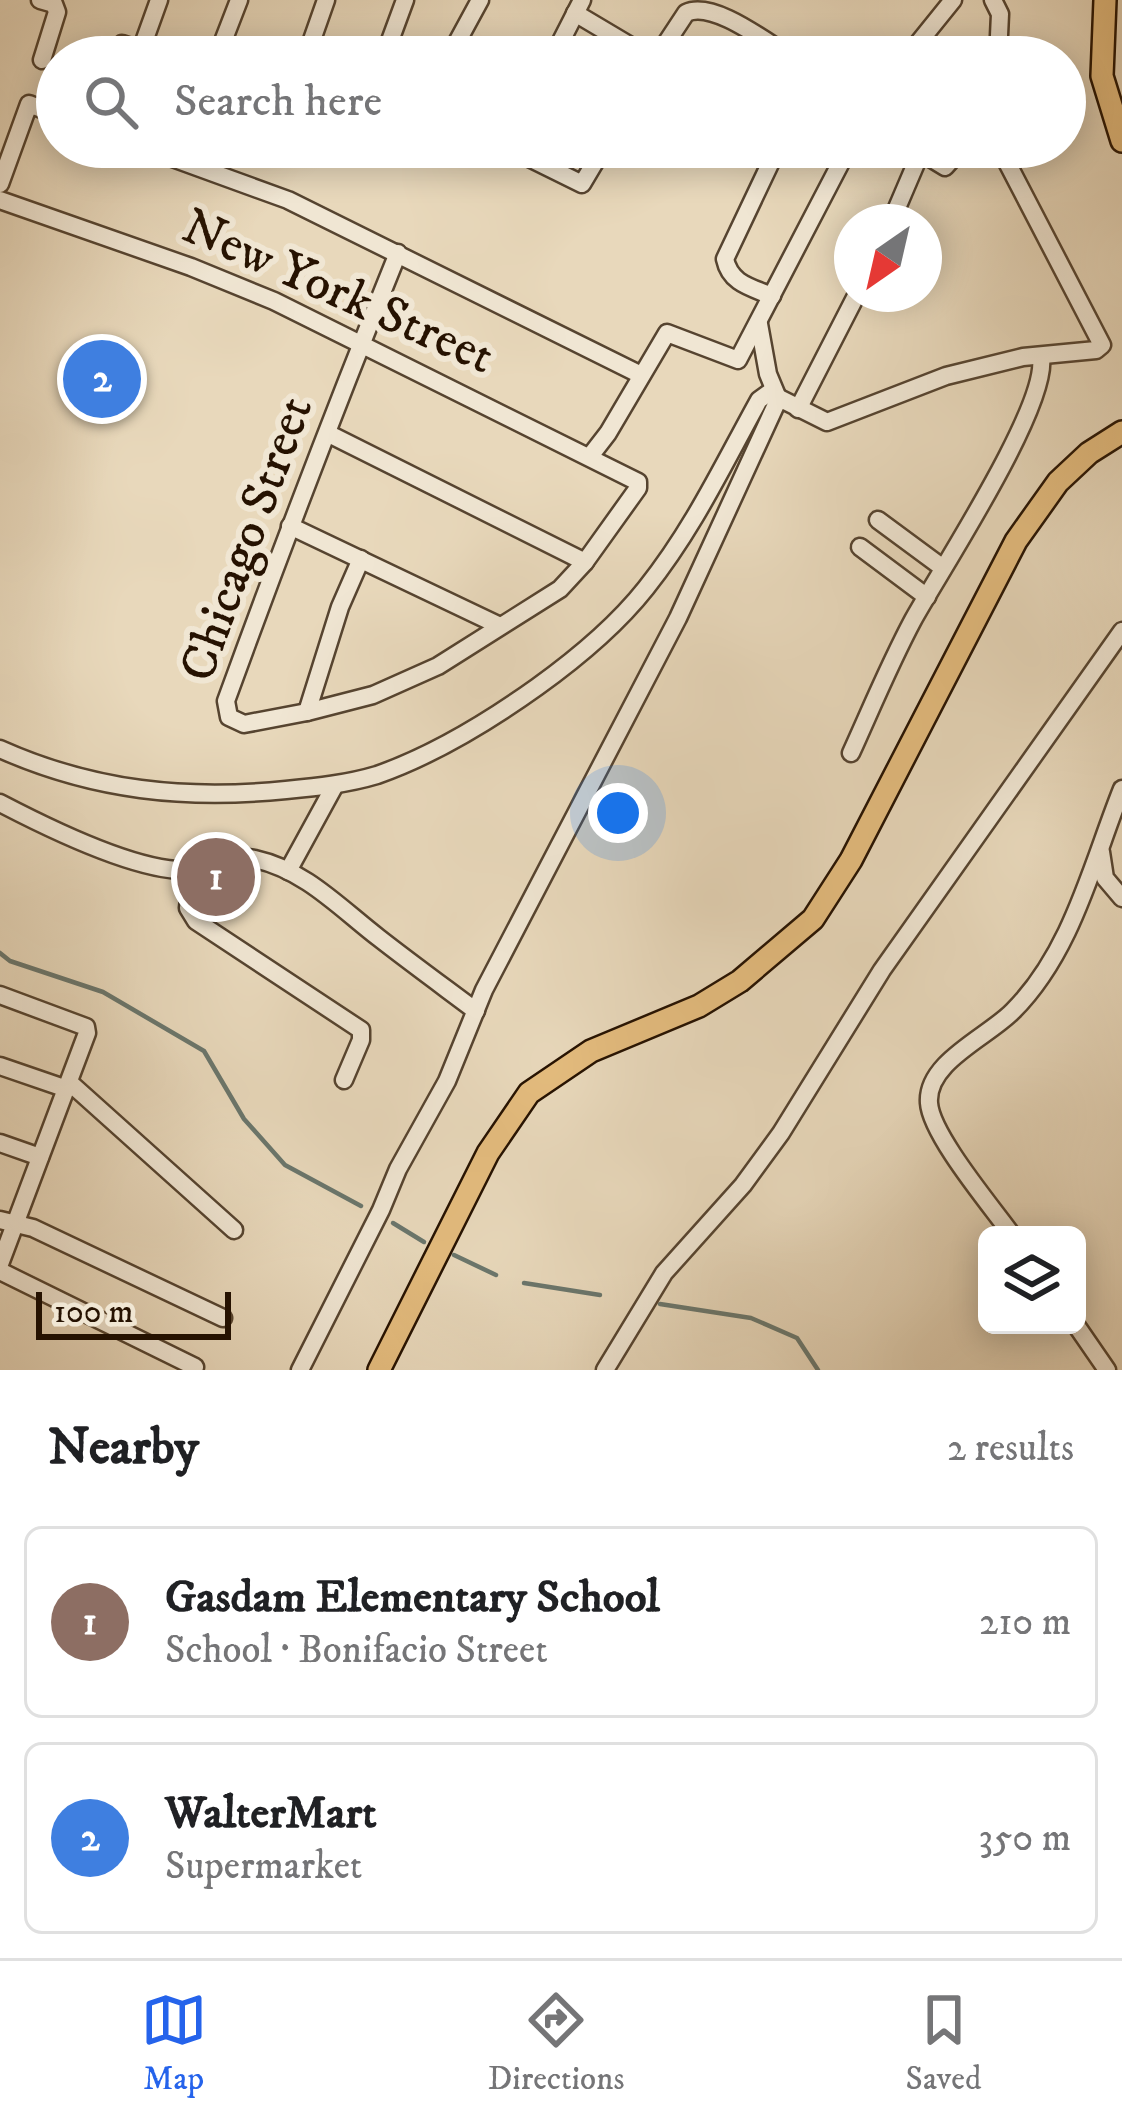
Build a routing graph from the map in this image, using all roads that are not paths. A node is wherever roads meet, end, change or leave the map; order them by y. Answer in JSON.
{"nodes":[{"id":1,"x":40,"y":0,"type":"edge"},
{"id":2,"x":159,"y":0,"type":"edge"},
{"id":3,"x":239,"y":0,"type":"edge"},
{"id":4,"x":326,"y":0,"type":"edge"},
{"id":5,"x":405,"y":0,"type":"edge"},
{"id":6,"x":481,"y":0,"type":"edge"},
{"id":7,"x":953,"y":0,"type":"edge"},
{"id":8,"x":993,"y":0,"type":"edge"},
{"id":9,"x":1105,"y":0,"type":"edge"},
{"id":10,"x":578,"y":7,"type":"edge"},
{"id":11,"x":49,"y":36,"type":"edge"},
{"id":12,"x":146,"y":36,"type":"edge"},
{"id":13,"x":225,"y":36,"type":"edge"},
{"id":14,"x":313,"y":36,"type":"edge"},
{"id":15,"x":392,"y":36,"type":"edge"},
{"id":16,"x":461,"y":36,"type":"edge"},
{"id":17,"x":564,"y":36,"type":"edge"},
{"id":18,"x":622,"y":36,"type":"edge"},
{"id":19,"x":669,"y":36,"type":"edge"},
{"id":20,"x":752,"y":36,"type":"edge"},
{"id":21,"x":924,"y":36,"type":"edge"},
{"id":22,"x":999,"y":36,"type":"edge"},
{"id":23,"x":36,"y":107,"type":"edge"},
{"id":24,"x":1122,"y":141,"type":"edge"},
{"id":25,"x":200,"y":168,"type":"edge"},
{"id":26,"x":550,"y":168,"type":"edge"},
{"id":27,"x":592,"y":168,"type":"edge"},
{"id":28,"x":768,"y":168,"type":"edge"},
{"id":29,"x":836,"y":168,"type":"edge"},
{"id":30,"x":914,"y":168,"type":"edge"},
{"id":31,"x":1010,"y":168,"type":"edge"},
{"id":32,"x":0,"y":184,"type":"edge"},
{"id":33,"x":0,"y":200,"type":"edge"},
{"id":34,"x":899,"y":204,"type":"edge"},
{"id":35,"x":398,"y":253,"type":"junction"},
{"id":36,"x":772,"y":296,"type":"junction"},
{"id":37,"x":848,"y":312,"type":"edge"},
{"id":38,"x":759,"y":324,"type":"junction"},
{"id":39,"x":361,"y":344,"type":"junction"},
{"id":40,"x":1041,"y":358,"type":"junction"},
{"id":41,"x":646,"y":367,"type":"junction"},
{"id":42,"x":776,"y":394,"type":"junction"},
{"id":43,"x":798,"y":409,"type":"junction"},
{"id":44,"x":1122,"y":432,"type":"edge"},
{"id":45,"x":328,"y":434,"type":"junction"},
{"id":46,"x":591,"y":455,"type":"junction"},
{"id":47,"x":634,"y":477,"type":"joint"},
{"id":48,"x":878,"y":520,"type":"dead end"},
{"id":49,"x":290,"y":526,"type":"junction"},
{"id":50,"x":860,"y":547,"type":"dead end"},
{"id":51,"x":361,"y":560,"type":"junction"},
{"id":52,"x":585,"y":562,"type":"junction"},
{"id":53,"x":943,"y":568,"type":"junction"},
{"id":54,"x":927,"y":597,"type":"junction"},
{"id":55,"x":500,"y":626,"type":"junction"},
{"id":56,"x":1122,"y":631,"type":"edge"},
{"id":57,"x":307,"y":712,"type":"junction"},
{"id":58,"x":0,"y":749,"type":"edge"},
{"id":59,"x":851,"y":753,"type":"dead end"},
{"id":60,"x":335,"y":785,"type":"junction"},
{"id":61,"x":1122,"y":789,"type":"edge"},
{"id":62,"x":0,"y":803,"type":"edge"},
{"id":63,"x":1101,"y":846,"type":"junction"},
{"id":64,"x":192,"y":870,"type":"junction"},
{"id":65,"x":288,"y":871,"type":"junction"},
{"id":66,"x":1120,"y":896,"type":"edge"},
{"id":67,"x":1078,"y":906,"type":"junction"},
{"id":68,"x":0,"y":995,"type":"edge"},
{"id":69,"x":476,"y":1011,"type":"junction"},
{"id":70,"x":0,"y":1066,"type":"edge"},
{"id":71,"x":344,"y":1080,"type":"dead end"},
{"id":72,"x":68,"y":1085,"type":"junction"},
{"id":73,"x":0,"y":1143,"type":"edge"},
{"id":74,"x":40,"y":1157,"type":"junction"},
{"id":75,"x":7,"y":1222,"type":"edge"},
{"id":76,"x":1006,"y":1226,"type":"edge"},
{"id":77,"x":234,"y":1230,"type":"dead end"},
{"id":78,"x":0,"y":1268,"type":"edge"},
{"id":79,"x":223,"y":1318,"type":"dead end"},
{"id":80,"x":1082,"y":1334,"type":"edge"},
{"id":81,"x":195,"y":1367,"type":"dead end"},
{"id":82,"x":300,"y":1370,"type":"edge"},
{"id":83,"x":379,"y":1370,"type":"edge"},
{"id":84,"x":605,"y":1370,"type":"edge"},
{"id":85,"x":1107,"y":1370,"type":"edge"}],
"edges":[{"from":1,"to":11,"type":"street"},
{"from":2,"to":12,"type":"street"},
{"from":3,"to":13,"type":"street"},
{"from":4,"to":14,"type":"street"},
{"from":5,"to":15,"type":"street"},
{"from":6,"to":16,"type":"street"},
{"from":7,"to":21,"type":"street"},
{"from":8,"to":22,"type":"street"},
{"from":9,"to":24,"type":"main road"},
{"from":10,"to":17,"type":"street"},
{"from":10,"to":18,"type":"street"},
{"from":19,"to":20,"type":"street"},
{"from":23,"to":32,"type":"street"},
{"from":25,"to":35,"type":"street"},
{"from":26,"to":27,"type":"street"},
{"from":28,"to":36,"type":"street"},
{"from":29,"to":36,"type":"street"},
{"from":30,"to":34,"type":"street"},
{"from":31,"to":40,"type":"street"},
{"from":33,"to":39,"type":"street","name":"New York Street"},
{"from":35,"to":39,"type":"street","name":"Chicago Street"},
{"from":35,"to":41,"type":"street"},
{"from":36,"to":38,"type":"street"},
{"from":37,"to":43,"type":"street"},
{"from":38,"to":41,"type":"street"},
{"from":38,"to":42,"type":"street"},
{"from":39,"to":45,"type":"street","name":"Chicago Street"},
{"from":39,"to":46,"type":"street","name":"New York Street"},
{"from":40,"to":43,"type":"street"},
{"from":40,"to":53,"type":"street"},
{"from":41,"to":46,"type":"street"},
{"from":42,"to":43,"type":"street"},
{"from":42,"to":60,"type":"street"},
{"from":42,"to":69,"type":"street"},
{"from":44,"to":83,"type":"main road"},
{"from":45,"to":49,"type":"street","name":"Chicago Street"},
{"from":45,"to":52,"type":"street"},
{"from":46,"to":47,"type":"street","name":"New York Street"},
{"from":47,"to":52,"type":"street","name":"Chicago Street"},
{"from":48,"to":53,"type":"street"},
{"from":49,"to":51,"type":"street"},
{"from":49,"to":57,"type":"street","name":"Chicago Street"},
{"from":50,"to":54,"type":"street"},
{"from":51,"to":55,"type":"street"},
{"from":51,"to":57,"type":"street"},
{"from":52,"to":55,"type":"street","name":"Chicago Street"},
{"from":53,"to":54,"type":"street"},
{"from":54,"to":59,"type":"street"},
{"from":55,"to":57,"type":"street","name":"Chicago Street"},
{"from":56,"to":84,"type":"street"},
{"from":58,"to":60,"type":"street"},
{"from":60,"to":65,"type":"street"},
{"from":61,"to":63,"type":"street"},
{"from":62,"to":64,"type":"street"},
{"from":63,"to":66,"type":"street"},
{"from":63,"to":67,"type":"street"},
{"from":64,"to":65,"type":"street"},
{"from":64,"to":71,"type":"street"},
{"from":65,"to":69,"type":"street"},
{"from":66,"to":67,"type":"street"},
{"from":67,"to":76,"type":"street"},
{"from":68,"to":72,"type":"street"},
{"from":69,"to":82,"type":"street"},
{"from":70,"to":72,"type":"street"},
{"from":72,"to":74,"type":"street"},
{"from":72,"to":77,"type":"street"},
{"from":73,"to":74,"type":"street"},
{"from":74,"to":75,"type":"street"},
{"from":75,"to":78,"type":"street"},
{"from":75,"to":79,"type":"street"},
{"from":78,"to":81,"type":"street"},
{"from":80,"to":85,"type":"street"}]}
